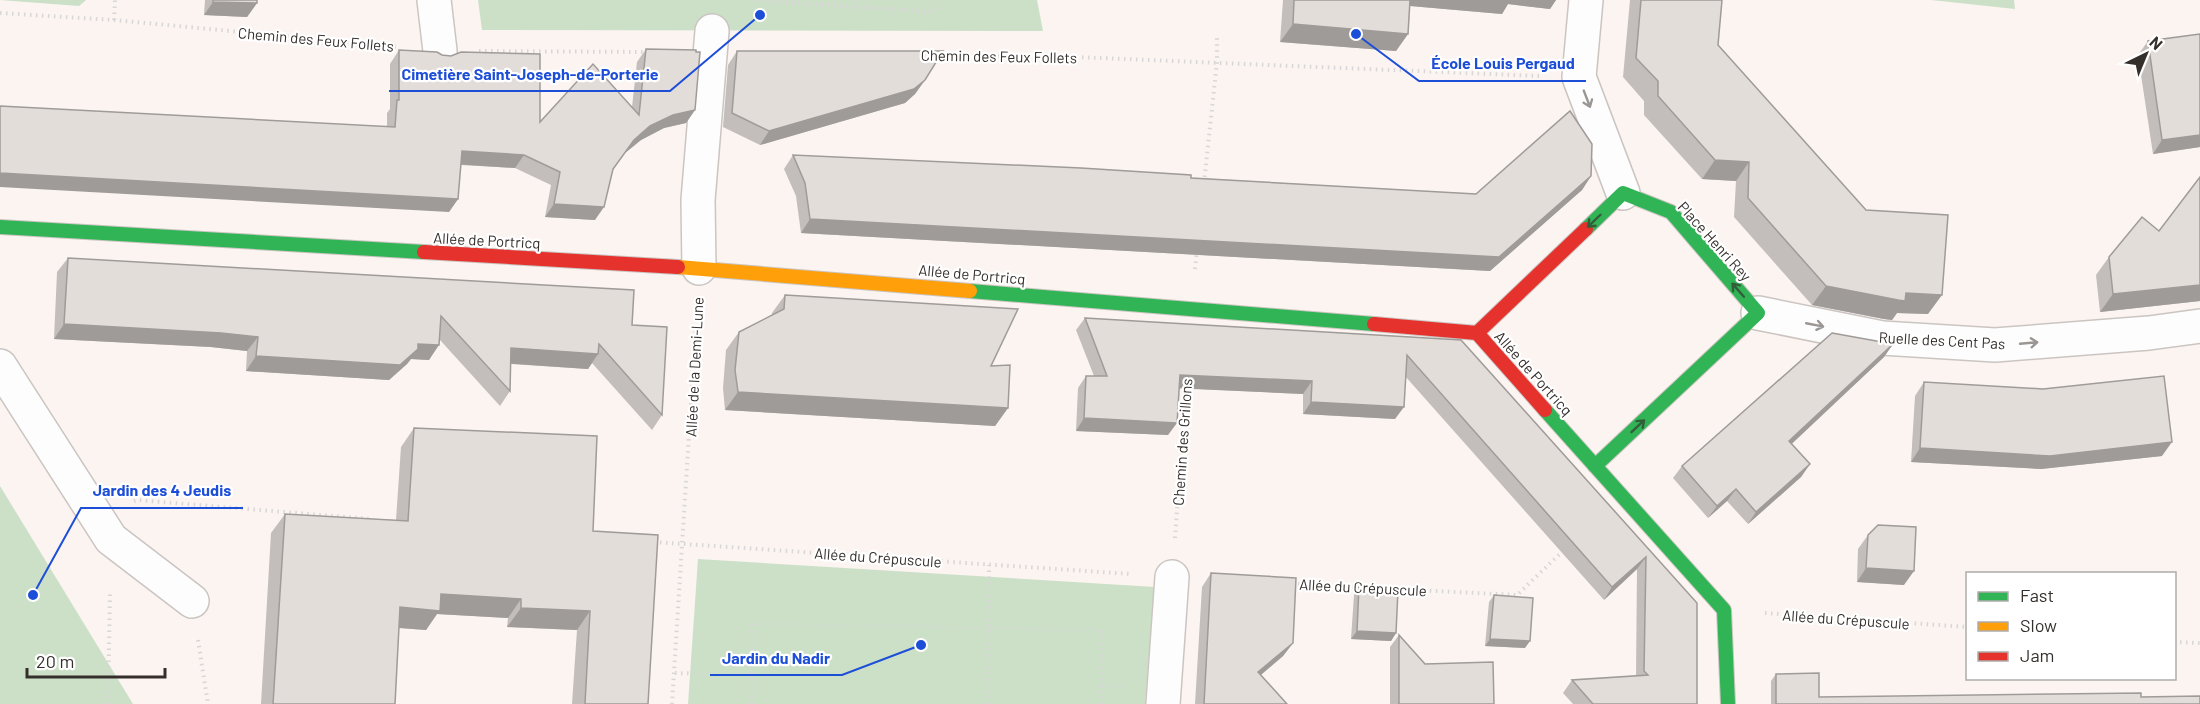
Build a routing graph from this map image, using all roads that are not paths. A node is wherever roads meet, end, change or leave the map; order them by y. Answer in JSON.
{"nodes":[{"id":1,"x":434,"y":0,"type":"edge"},
{"id":2,"x":1586,"y":0,"type":"edge"},
{"id":3,"x":711,"y":42,"type":"road end"},
{"id":4,"x":441,"y":51,"type":"edge"},
{"id":5,"x":1623,"y":193,"type":"junction"},
{"id":6,"x":0,"y":227,"type":"edge"},
{"id":7,"x":699,"y":268,"type":"junction"},
{"id":8,"x":1758,"y":313,"type":"junction"},
{"id":9,"x":2200,"y":326,"type":"edge"},
{"id":10,"x":1476,"y":333,"type":"junction"},
{"id":11,"x":0,"y":366,"type":"edge"},
{"id":12,"x":1596,"y":466,"type":"junction"},
{"id":13,"x":1172,"y":577,"type":"road end"},
{"id":14,"x":192,"y":601,"type":"road end"},
{"id":15,"x":1163,"y":704,"type":"edge"},
{"id":16,"x":1728,"y":704,"type":"edge"}],
"edges":[{"from":1,"to":4,"type":"street"},
{"from":2,"to":5,"type":"street","one_way":true},
{"from":3,"to":7,"type":"street"},
{"from":8,"to":5,"type":"street","name":"Place Henri Rey","one_way":true},
{"from":5,"to":10,"type":"street","one_way":true},
{"from":6,"to":7,"type":"street","name":"Allée de Portricq"},
{"from":7,"to":10,"type":"street","name":"Allée de Portricq"},
{"from":8,"to":9,"type":"street","name":"Ruelle des Cent Pas","one_way":true},
{"from":12,"to":8,"type":"street","one_way":true},
{"from":10,"to":12,"type":"street","name":"Allée de Portricq"},
{"from":11,"to":14,"type":"street"},
{"from":12,"to":16,"type":"street","name":"Allée de Portricq"},
{"from":13,"to":15,"type":"street"}]}
